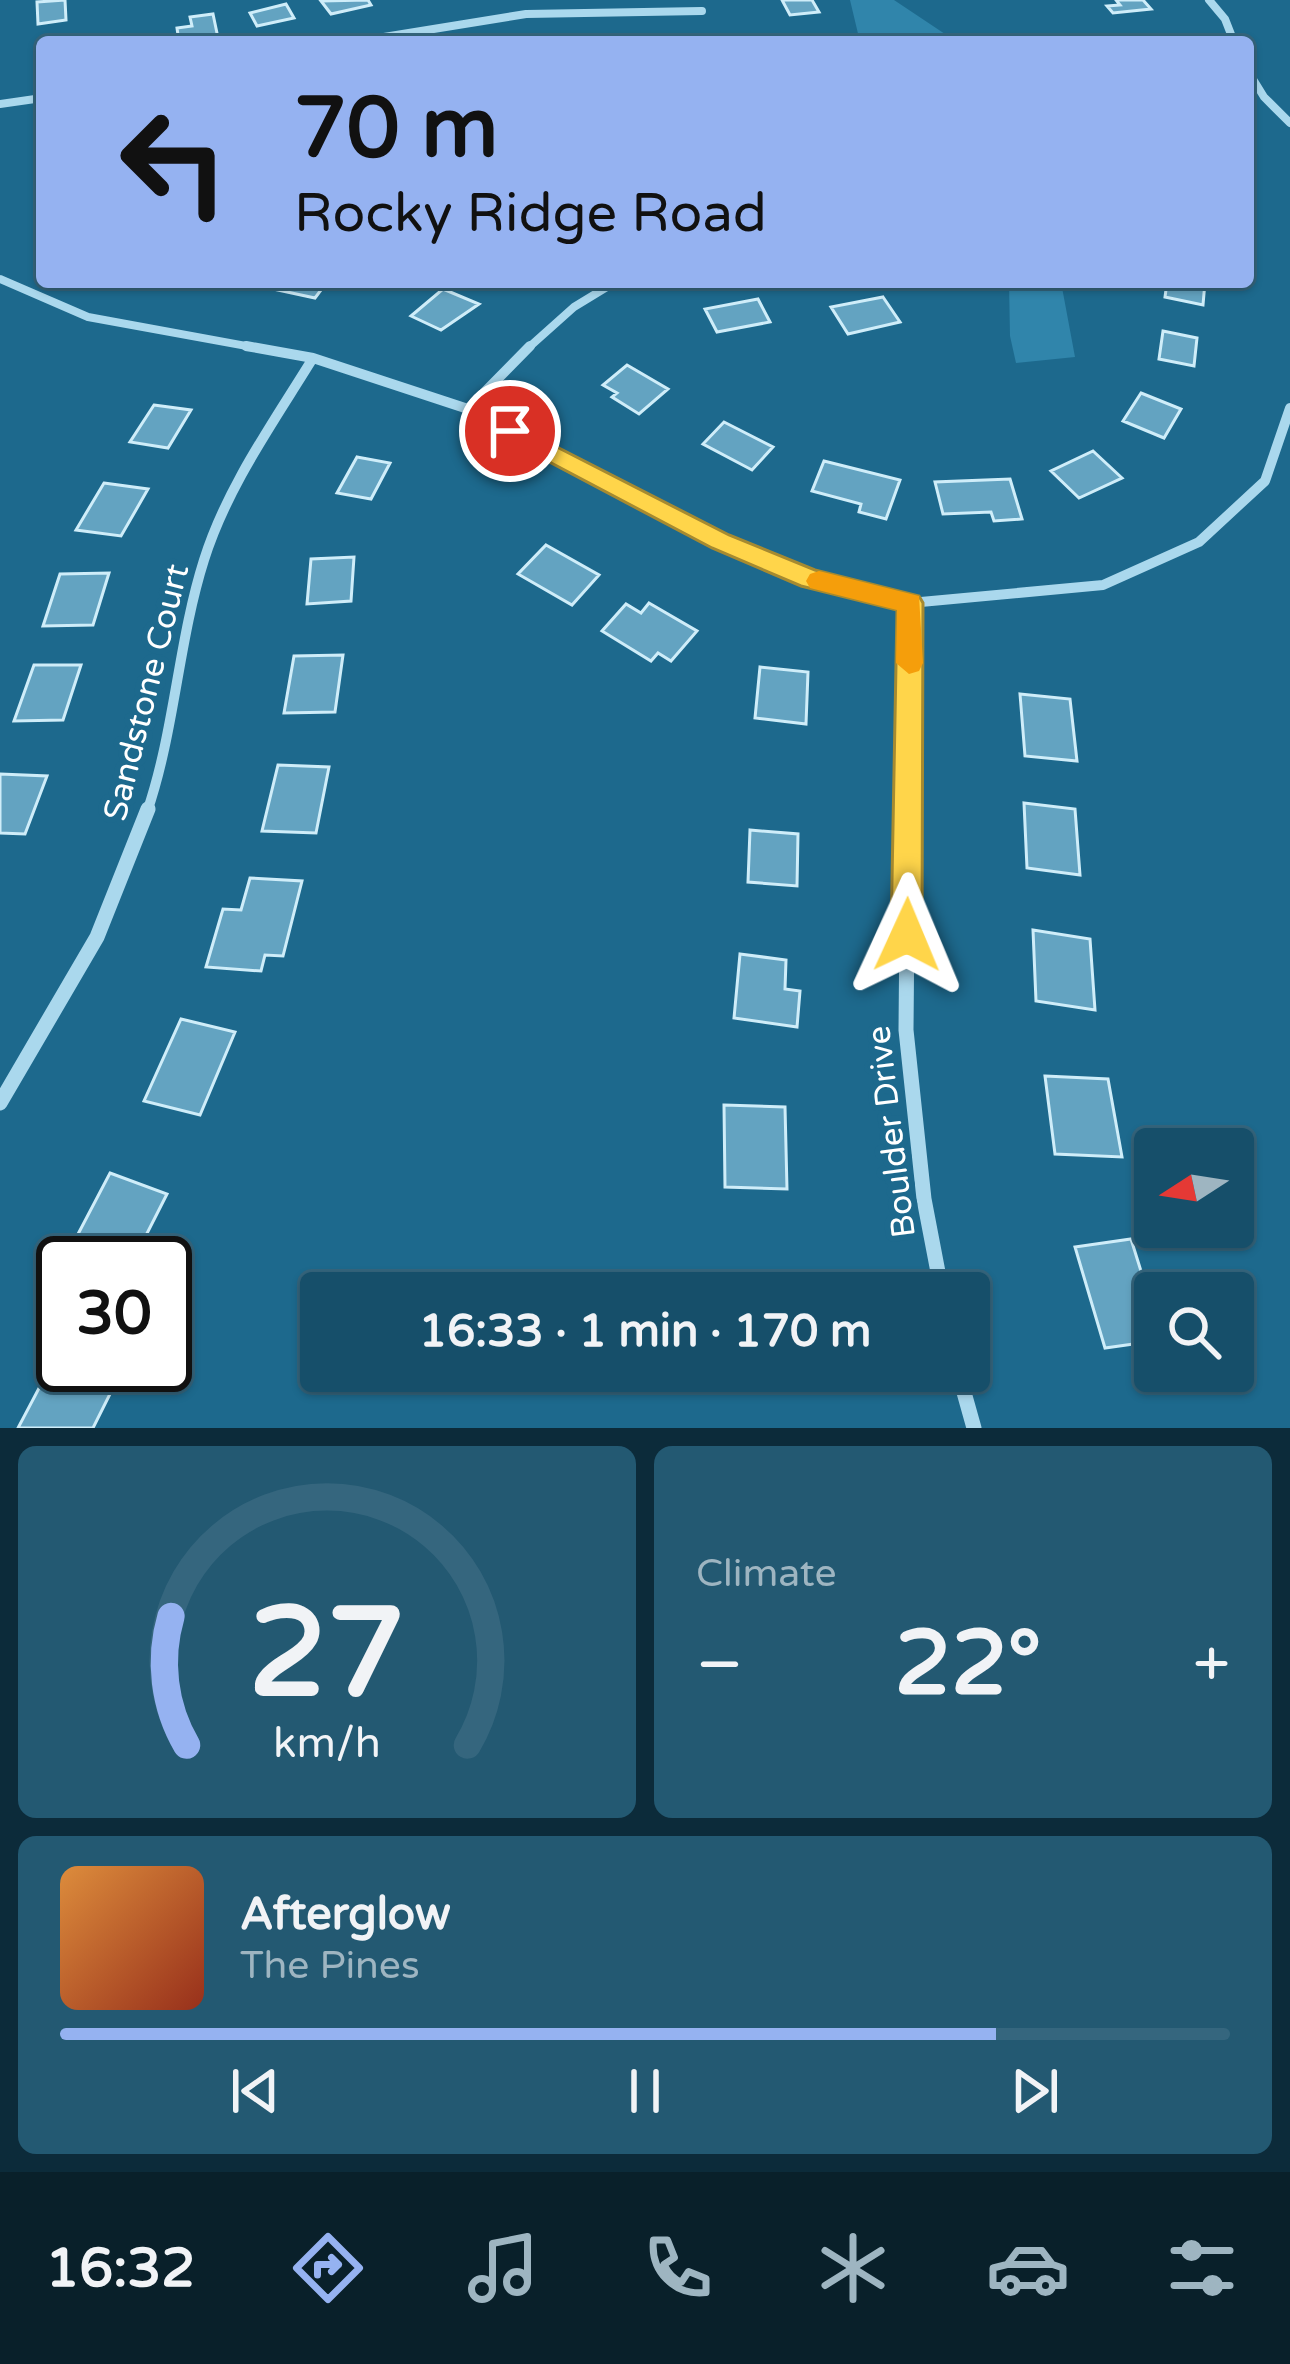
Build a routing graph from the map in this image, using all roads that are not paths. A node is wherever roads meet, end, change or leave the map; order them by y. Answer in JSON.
{"nodes":[{"id":1,"x":1209,"y":0,"type":"edge"},
{"id":2,"x":702,"y":11,"type":"dead end"},
{"id":3,"x":381,"y":36,"type":"edge"},
{"id":4,"x":1232,"y":36,"type":"edge"},
{"id":5,"x":1254,"y":81,"type":"edge"},
{"id":6,"x":36,"y":99,"type":"edge"},
{"id":7,"x":0,"y":104,"type":"edge"},
{"id":8,"x":1290,"y":123,"type":"edge"},
{"id":9,"x":0,"y":279,"type":"edge"},
{"id":10,"x":604,"y":288,"type":"edge"},
{"id":11,"x":313,"y":358,"type":"junction"},
{"id":12,"x":1290,"y":408,"type":"edge"},
{"id":13,"x":468,"y":409,"type":"junction"},
{"id":14,"x":910,"y":603,"type":"junction"},
{"id":15,"x":0,"y":1103,"type":"edge"},
{"id":16,"x":938,"y":1272,"type":"edge"},
{"id":17,"x":964,"y":1392,"type":"edge"},
{"id":18,"x":974,"y":1428,"type":"edge"}],
"edges":[{"from":1,"to":4,"type":"street"},
{"from":2,"to":3,"type":"street"},
{"from":5,"to":8,"type":"street"},
{"from":6,"to":7,"type":"street"},
{"from":9,"to":11,"type":"street"},
{"from":10,"to":13,"type":"street"},
{"from":11,"to":13,"type":"street"},
{"from":11,"to":15,"type":"street","name":"Sandstone Court"},
{"from":12,"to":14,"type":"street"},
{"from":13,"to":14,"type":"street"},
{"from":14,"to":16,"type":"street","name":"Boulder Drive"},
{"from":17,"to":18,"type":"street"}]}
